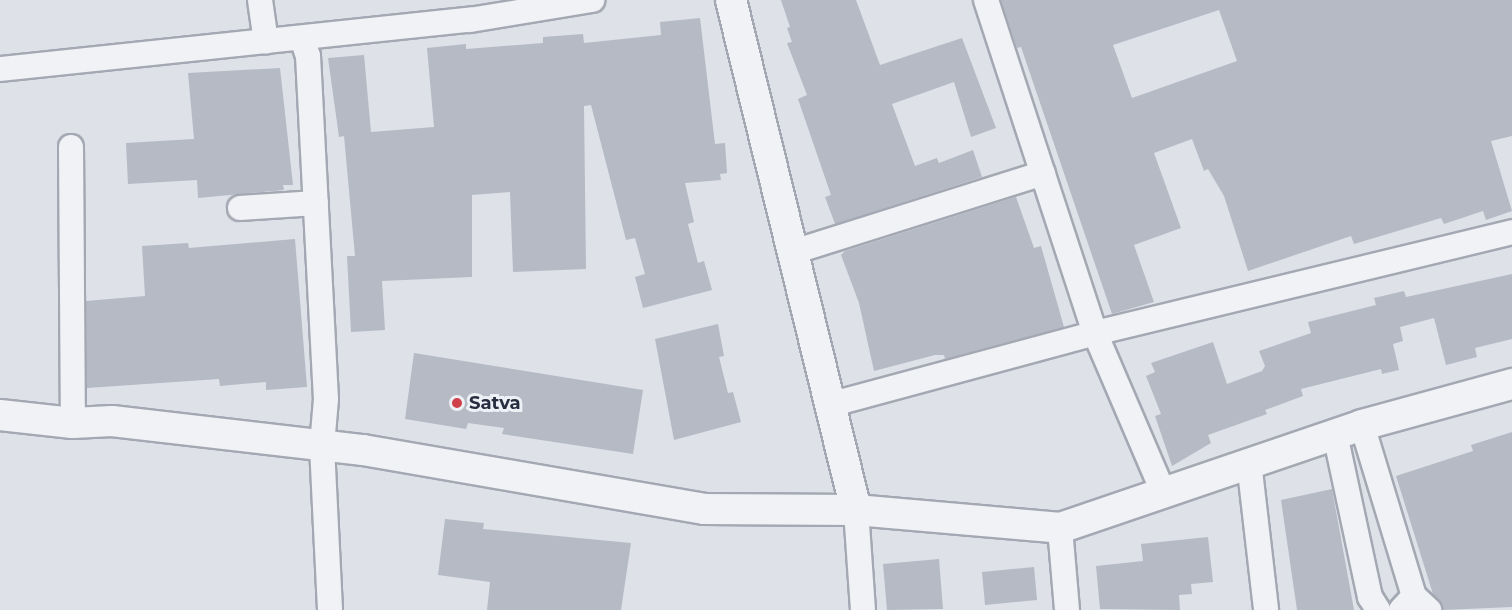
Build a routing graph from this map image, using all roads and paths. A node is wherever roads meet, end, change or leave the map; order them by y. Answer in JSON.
{"nodes":[{"id":1,"x":260,"y":0,"type":"edge"},
{"id":2,"x":592,"y":0,"type":"edge"},
{"id":3,"x":732,"y":0,"type":"edge"},
{"id":4,"x":986,"y":0,"type":"edge"},
{"id":5,"x":302,"y":38,"type":"junction"},
{"id":6,"x":266,"y":42,"type":"junction"},
{"id":7,"x":0,"y":69,"type":"edge"},
{"id":8,"x":71,"y":147,"type":"dead end"},
{"id":9,"x":1043,"y":173,"type":"junction"},
{"id":10,"x":316,"y":203,"type":"junction"},
{"id":11,"x":240,"y":208,"type":"dead end"},
{"id":12,"x":1512,"y":232,"type":"edge"},
{"id":13,"x":794,"y":252,"type":"junction"},
{"id":14,"x":1095,"y":333,"type":"junction"},
{"id":15,"x":1512,"y":384,"type":"edge"},
{"id":16,"x":829,"y":405,"type":"junction"},
{"id":17,"x":0,"y":415,"type":"edge"},
{"id":18,"x":73,"y":423,"type":"junction"},
{"id":19,"x":1349,"y":430,"type":"junction"},
{"id":20,"x":322,"y":446,"type":"junction"},
{"id":21,"x":1249,"y":462,"type":"junction"},
{"id":22,"x":1163,"y":492,"type":"junction"},
{"id":23,"x":1383,"y":493,"type":"junction"},
{"id":24,"x":1349,"y":500,"type":"junction"},
{"id":25,"x":856,"y":510,"type":"junction"},
{"id":26,"x":1060,"y":528,"type":"junction"},
{"id":27,"x":1415,"y":605,"type":"edge"},
{"id":28,"x":330,"y":610,"type":"edge"},
{"id":29,"x":863,"y":610,"type":"edge"},
{"id":30,"x":1066,"y":610,"type":"edge"},
{"id":31,"x":1266,"y":610,"type":"edge"},
{"id":32,"x":1378,"y":610,"type":"edge"}],
"edges":[{"from":1,"to":6,"type":"street"},
{"from":2,"to":5,"type":"street"},
{"from":3,"to":13,"type":"street"},
{"from":4,"to":9,"type":"street"},
{"from":5,"to":6,"type":"street"},
{"from":5,"to":10,"type":"street"},
{"from":6,"to":7,"type":"street"},
{"from":8,"to":18,"type":"street"},
{"from":9,"to":13,"type":"street"},
{"from":9,"to":14,"type":"street"},
{"from":10,"to":11,"type":"street"},
{"from":10,"to":20,"type":"street"},
{"from":12,"to":14,"type":"street"},
{"from":13,"to":16,"type":"street"},
{"from":14,"to":16,"type":"street"},
{"from":14,"to":22,"type":"street"},
{"from":15,"to":19,"type":"street"},
{"from":16,"to":25,"type":"street"},
{"from":17,"to":18,"type":"street"},
{"from":18,"to":20,"type":"street"},
{"from":19,"to":21,"type":"street"},
{"from":19,"to":23,"type":"street"},
{"from":19,"to":24,"type":"street"},
{"from":20,"to":25,"type":"street"},
{"from":20,"to":28,"type":"street"},
{"from":21,"to":22,"type":"street"},
{"from":21,"to":31,"type":"street"},
{"from":22,"to":26,"type":"street"},
{"from":23,"to":24,"type":"street"},
{"from":23,"to":27,"type":"street"},
{"from":24,"to":32,"type":"street"},
{"from":25,"to":26,"type":"street"},
{"from":25,"to":29,"type":"street"},
{"from":26,"to":30,"type":"street"}]}
